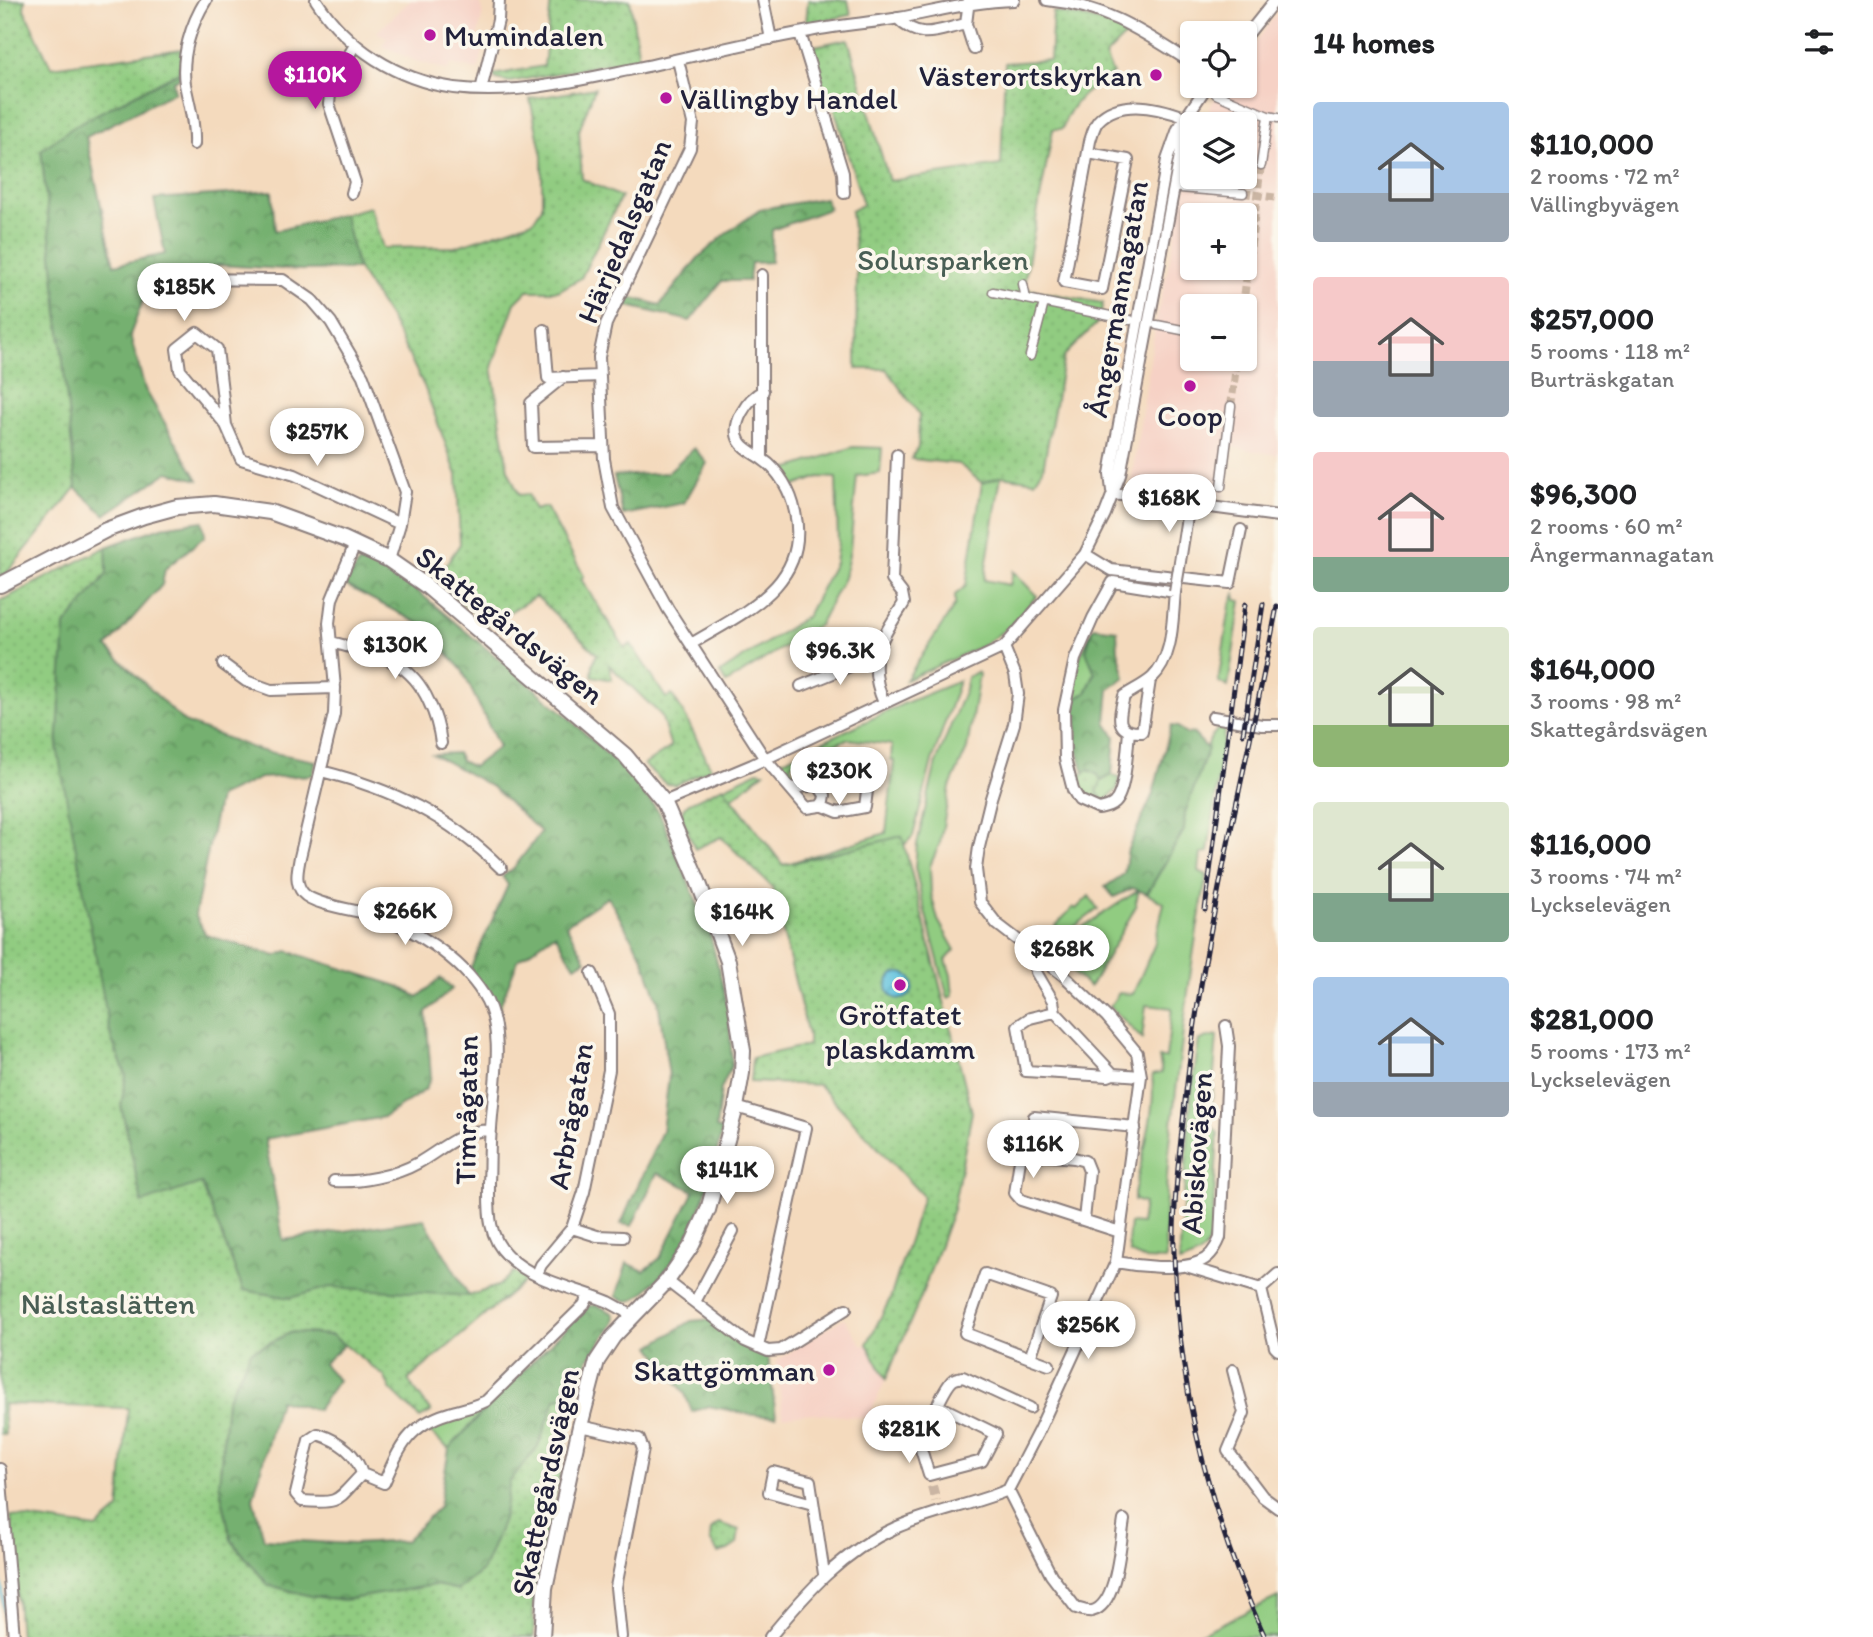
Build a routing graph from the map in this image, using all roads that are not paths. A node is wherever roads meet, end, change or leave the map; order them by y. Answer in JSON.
{"nodes":[{"id":1,"x":316,"y":0,"type":"edge"},
{"id":2,"x":499,"y":0,"type":"edge"},
{"id":3,"x":763,"y":0,"type":"edge"},
{"id":4,"x":1014,"y":0,"type":"edge"},
{"id":5,"x":1047,"y":0,"type":"edge"},
{"id":6,"x":1275,"y":0,"type":"edge"},
{"id":7,"x":203,"y":1,"type":"edge"},
{"id":8,"x":969,"y":2,"type":"edge"},
{"id":9,"x":946,"y":4,"type":"edge"},
{"id":10,"x":897,"y":18,"type":"junction"},
{"id":11,"x":1257,"y":23,"type":"edge"},
{"id":12,"x":967,"y":24,"type":"junction"},
{"id":13,"x":800,"y":33,"type":"junction"},
{"id":14,"x":771,"y":39,"type":"junction"},
{"id":15,"x":355,"y":45,"type":"junction"},
{"id":16,"x":974,"y":50,"type":"dead end"},
{"id":17,"x":1180,"y":55,"type":"edge"},
{"id":18,"x":678,"y":60,"type":"junction"},
{"id":19,"x":481,"y":90,"type":"junction"},
{"id":20,"x":1225,"y":98,"type":"edge"},
{"id":21,"x":1180,"y":115,"type":"edge"},
{"id":22,"x":1268,"y":116,"type":"junction"},
{"id":23,"x":1278,"y":118,"type":"edge"},
{"id":24,"x":194,"y":144,"type":"dead end"},
{"id":25,"x":1088,"y":153,"type":"junction"},
{"id":26,"x":1180,"y":155,"type":"edge"},
{"id":27,"x":1261,"y":165,"type":"tunnel mouth"},
{"id":28,"x":1190,"y":189,"type":"edge"},
{"id":29,"x":352,"y":192,"type":"dead end"},
{"id":30,"x":844,"y":193,"type":"dead end"},
{"id":31,"x":1243,"y":194,"type":"tunnel mouth"},
{"id":32,"x":762,"y":275,"type":"dead end"},
{"id":33,"x":170,"y":279,"type":"dead end"},
{"id":34,"x":1023,"y":284,"type":"dead end"},
{"id":35,"x":993,"y":292,"type":"dead end"},
{"id":36,"x":1026,"y":299,"type":"junction"},
{"id":37,"x":1044,"y":303,"type":"junction"},
{"id":38,"x":1130,"y":320,"type":"dead end"},
{"id":39,"x":1157,"y":325,"type":"dead end"},
{"id":40,"x":544,"y":330,"type":"dead end"},
{"id":41,"x":1180,"y":330,"type":"edge"},
{"id":42,"x":1030,"y":356,"type":"dead end"},
{"id":43,"x":600,"y":376,"type":"junction"},
{"id":44,"x":563,"y":377,"type":"junction"},
{"id":45,"x":763,"y":391,"type":"junction"},
{"id":46,"x":1231,"y":406,"type":"tunnel mouth"},
{"id":47,"x":226,"y":425,"type":"junction"},
{"id":48,"x":603,"y":446,"type":"junction"},
{"id":49,"x":897,"y":455,"type":"dead end"},
{"id":50,"x":762,"y":459,"type":"junction"},
{"id":51,"x":1221,"y":487,"type":"dead end"},
{"id":52,"x":1113,"y":494,"type":"junction"},
{"id":53,"x":1189,"y":504,"type":"junction"},
{"id":54,"x":1278,"y":516,"type":"edge"},
{"id":55,"x":400,"y":524,"type":"junction"},
{"id":56,"x":1241,"y":530,"type":"dead end"},
{"id":57,"x":355,"y":544,"type":"junction"},
{"id":58,"x":1085,"y":554,"type":"junction"},
{"id":59,"x":389,"y":559,"type":"junction"},
{"id":60,"x":0,"y":585,"type":"edge"},
{"id":61,"x":1175,"y":592,"type":"junction"},
{"id":62,"x":331,"y":642,"type":"junction"},
{"id":63,"x":691,"y":645,"type":"junction"},
{"id":64,"x":1004,"y":647,"type":"junction"},
{"id":65,"x":223,"y":664,"type":"dead end"},
{"id":66,"x":874,"y":664,"type":"junction"},
{"id":67,"x":1150,"y":680,"type":"junction"},
{"id":68,"x":801,"y":686,"type":"dead end"},
{"id":69,"x":335,"y":688,"type":"junction"},
{"id":70,"x":884,"y":703,"type":"junction"},
{"id":71,"x":1213,"y":717,"type":"dead end"},
{"id":72,"x":1278,"y":725,"type":"edge"},
{"id":73,"x":1129,"y":732,"type":"junction"},
{"id":74,"x":441,"y":743,"type":"dead end"},
{"id":75,"x":765,"y":759,"type":"junction"},
{"id":76,"x":321,"y":771,"type":"junction"},
{"id":77,"x":815,"y":785,"type":"junction"},
{"id":78,"x":790,"y":788,"type":"junction"},
{"id":79,"x":664,"y":802,"type":"junction"},
{"id":80,"x":821,"y":805,"type":"junction"},
{"id":81,"x":501,"y":868,"type":"dead end"},
{"id":82,"x":1036,"y":971,"type":"dead end"},
{"id":83,"x":592,"y":973,"type":"dead end"},
{"id":84,"x":1055,"y":1012,"type":"junction"},
{"id":85,"x":1226,"y":1026,"type":"dead end"},
{"id":86,"x":1113,"y":1074,"type":"junction"},
{"id":87,"x":1142,"y":1076,"type":"junction"},
{"id":88,"x":736,"y":1107,"type":"junction"},
{"id":89,"x":1034,"y":1117,"type":"dead end"},
{"id":90,"x":1135,"y":1128,"type":"junction"},
{"id":91,"x":491,"y":1130,"type":"junction"},
{"id":92,"x":334,"y":1181,"type":"dead end"},
{"id":93,"x":1084,"y":1220,"type":"junction"},
{"id":94,"x":572,"y":1228,"type":"junction"},
{"id":95,"x":733,"y":1231,"type":"dead end"},
{"id":96,"x":1121,"y":1232,"type":"junction"},
{"id":97,"x":623,"y":1237,"type":"dead end"},
{"id":98,"x":1116,"y":1262,"type":"junction"},
{"id":99,"x":1184,"y":1265,"type":"junction"},
{"id":100,"x":537,"y":1274,"type":"junction"},
{"id":101,"x":1278,"y":1274,"type":"edge"},
{"id":102,"x":667,"y":1281,"type":"junction"},
{"id":103,"x":1261,"y":1289,"type":"junction"},
{"id":104,"x":589,"y":1294,"type":"junction"},
{"id":105,"x":695,"y":1302,"type":"junction"},
{"id":106,"x":846,"y":1309,"type":"dead end"},
{"id":107,"x":632,"y":1316,"type":"junction"},
{"id":108,"x":758,"y":1347,"type":"junction"},
{"id":109,"x":1278,"y":1350,"type":"edge"},
{"id":110,"x":1030,"y":1359,"type":"junction"},
{"id":111,"x":1049,"y":1365,"type":"dead end"},
{"id":112,"x":1233,"y":1370,"type":"dead end"},
{"id":113,"x":939,"y":1406,"type":"junction"},
{"id":114,"x":1030,"y":1408,"type":"dead end"},
{"id":115,"x":580,"y":1426,"type":"junction"},
{"id":116,"x":0,"y":1469,"type":"edge"},
{"id":117,"x":362,"y":1474,"type":"junction"},
{"id":118,"x":1008,"y":1490,"type":"junction"},
{"id":119,"x":813,"y":1504,"type":"dead end"},
{"id":120,"x":1278,"y":1508,"type":"edge"},
{"id":121,"x":1124,"y":1520,"type":"dead end"},
{"id":122,"x":824,"y":1574,"type":"junction"},
{"id":123,"x":14,"y":1637,"type":"edge"},
{"id":124,"x":542,"y":1637,"type":"edge"},
{"id":125,"x":621,"y":1637,"type":"edge"},
{"id":126,"x":770,"y":1637,"type":"edge"}],
"edges":[{"from":1,"to":15,"type":"street"},
{"from":2,"to":19,"type":"street"},
{"from":3,"to":14,"type":"street"},
{"from":4,"to":8,"type":"street"},
{"from":5,"to":17,"type":"street"},
{"from":6,"to":11,"type":"street"},
{"from":7,"to":24,"type":"street"},
{"from":8,"to":9,"type":"street"},
{"from":8,"to":12,"type":"street"},
{"from":9,"to":10,"type":"street"},
{"from":10,"to":12,"type":"street"},
{"from":10,"to":13,"type":"street"},
{"from":12,"to":16,"type":"street"},
{"from":13,"to":14,"type":"street"},
{"from":13,"to":30,"type":"street"},
{"from":14,"to":18,"type":"street"},
{"from":15,"to":19,"type":"street"},
{"from":15,"to":29,"type":"street"},
{"from":18,"to":19,"type":"street"},
{"from":18,"to":43,"type":"street","name":"Härjedalsgatan"},
{"from":20,"to":22,"type":"street"},
{"from":21,"to":25,"type":"street"},
{"from":22,"to":23,"type":"street"},
{"from":22,"to":27,"type":"street"},
{"from":25,"to":25,"type":"street"},
{"from":26,"to":52,"type":"street","name":"Ångermannagatan"},
{"from":28,"to":31,"type":"street"},
{"from":32,"to":45,"type":"street"},
{"from":33,"to":55,"type":"street"},
{"from":34,"to":36,"type":"street"},
{"from":35,"to":36,"type":"street"},
{"from":36,"to":37,"type":"street"},
{"from":37,"to":38,"type":"street"},
{"from":37,"to":42,"type":"street"},
{"from":39,"to":41,"type":"street"},
{"from":40,"to":44,"type":"street"},
{"from":43,"to":44,"type":"street"},
{"from":43,"to":48,"type":"street","name":"Härjedalsgatan"},
{"from":44,"to":48,"type":"street"},
{"from":45,"to":50,"type":"street"},
{"from":45,"to":50,"type":"street"},
{"from":46,"to":51,"type":"street"},
{"from":47,"to":47,"type":"street"},
{"from":47,"to":55,"type":"street"},
{"from":48,"to":63,"type":"street","name":"Härjedalsgatan"},
{"from":49,"to":66,"type":"street"},
{"from":50,"to":63,"type":"street"},
{"from":52,"to":53,"type":"street"},
{"from":52,"to":58,"type":"street","name":"Ångermannagatan"},
{"from":53,"to":54,"type":"street"},
{"from":53,"to":61,"type":"street","bridge":true},
{"from":55,"to":59,"type":"street"},
{"from":56,"to":58,"type":"street"},
{"from":57,"to":59,"type":"street","name":"Skattegårdsvägen"},
{"from":57,"to":60,"type":"street","name":"Skattegårdsvägen"},
{"from":57,"to":62,"type":"street","name":"Timrågatan"},
{"from":58,"to":64,"type":"street","name":"Ångermannagatan"},
{"from":59,"to":79,"type":"street","name":"Skattegårdsvägen"},
{"from":61,"to":67,"type":"street"},
{"from":61,"to":73,"type":"street"},
{"from":62,"to":69,"type":"street","name":"Timrågatan"},
{"from":62,"to":74,"type":"street"},
{"from":63,"to":75,"type":"street","name":"Härjedalsgatan"},
{"from":64,"to":70,"type":"street","name":"Ångermannagatan"},
{"from":64,"to":87,"type":"street"},
{"from":65,"to":69,"type":"street"},
{"from":66,"to":68,"type":"street"},
{"from":66,"to":70,"type":"street"},
{"from":67,"to":73,"type":"street"},
{"from":67,"to":73,"type":"street"},
{"from":69,"to":76,"type":"street","name":"Timrågatan"},
{"from":70,"to":75,"type":"street","name":"Ångermannagatan"},
{"from":71,"to":72,"type":"street"},
{"from":75,"to":78,"type":"street"},
{"from":75,"to":79,"type":"street","name":"Ångermannagatan"},
{"from":76,"to":81,"type":"street"},
{"from":76,"to":91,"type":"street","name":"Timrågatan"},
{"from":77,"to":78,"type":"street"},
{"from":77,"to":80,"type":"street"},
{"from":77,"to":80,"type":"street"},
{"from":78,"to":80,"type":"street"},
{"from":79,"to":88,"type":"street","name":"Skattegårdsvägen"},
{"from":82,"to":84,"type":"street"},
{"from":83,"to":94,"type":"street","name":"Arbrågatan"},
{"from":84,"to":86,"type":"street"},
{"from":84,"to":86,"type":"street"},
{"from":85,"to":99,"type":"street","name":"Abiskovägen"},
{"from":86,"to":87,"type":"street"},
{"from":87,"to":90,"type":"street"},
{"from":88,"to":102,"type":"street","name":"Skattegårdsvägen"},
{"from":88,"to":108,"type":"street"},
{"from":89,"to":90,"type":"street"},
{"from":90,"to":96,"type":"street"},
{"from":91,"to":92,"type":"street"},
{"from":91,"to":100,"type":"street","name":"Timrågatan"},
{"from":93,"to":93,"type":"street"},
{"from":93,"to":96,"type":"street"},
{"from":94,"to":97,"type":"street","name":"Arbrågatan"},
{"from":94,"to":100,"type":"street","name":"Arbrågatan"},
{"from":95,"to":105,"type":"street"},
{"from":96,"to":98,"type":"street"},
{"from":98,"to":99,"type":"street","name":"Abiskovägen"},
{"from":98,"to":118,"type":"street"},
{"from":99,"to":103,"type":"street","name":"Abiskovägen"},
{"from":100,"to":104,"type":"street","name":"Timrågatan"},
{"from":101,"to":103,"type":"street"},
{"from":102,"to":105,"type":"street"},
{"from":102,"to":107,"type":"street","name":"Skattegårdsvägen"},
{"from":103,"to":109,"type":"street"},
{"from":104,"to":107,"type":"street","name":"Timrågatan"},
{"from":104,"to":117,"type":"street"},
{"from":105,"to":108,"type":"street"},
{"from":106,"to":108,"type":"street"},
{"from":107,"to":115,"type":"street","name":"Skattegårdsvägen"},
{"from":110,"to":110,"type":"street"},
{"from":110,"to":111,"type":"street"},
{"from":112,"to":120,"type":"street"},
{"from":113,"to":113,"type":"street"},
{"from":113,"to":114,"type":"street"},
{"from":115,"to":124,"type":"street","name":"Skattegårdsvägen"},
{"from":115,"to":125,"type":"street"},
{"from":116,"to":123,"type":"street"},
{"from":117,"to":117,"type":"street"},
{"from":118,"to":121,"type":"street"},
{"from":118,"to":122,"type":"street"},
{"from":119,"to":122,"type":"street"},
{"from":122,"to":126,"type":"street"}]}
